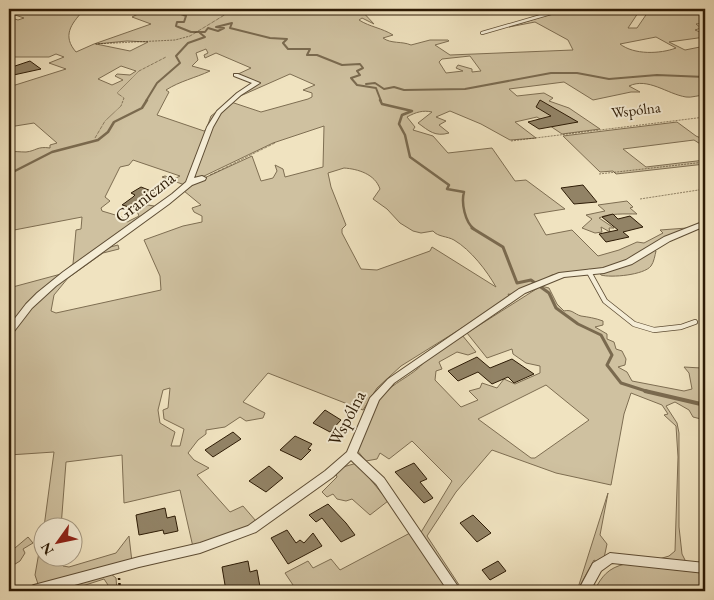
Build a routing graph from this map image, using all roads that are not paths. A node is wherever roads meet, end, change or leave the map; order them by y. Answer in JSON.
{"nodes":[{"id":1,"x":565,"y":9,"type":"edge"},
{"id":2,"x":482,"y":33,"type":"dead end"},
{"id":3,"x":236,"y":75,"type":"dead end"},
{"id":4,"x":202,"y":178,"type":"road end"},
{"id":5,"x":189,"y":183,"type":"junction"},
{"id":6,"x":705,"y":223,"type":"edge"},
{"id":7,"x":589,"y":272,"type":"junction"},
{"id":8,"x":695,"y":322,"type":"dead end"},
{"id":9,"x":9,"y":332,"type":"edge"},
{"id":10,"x":351,"y":454,"type":"junction"},
{"id":11,"x":705,"y":568,"type":"edge"},
{"id":12,"x":34,"y":591,"type":"edge"},
{"id":13,"x":455,"y":591,"type":"edge"},
{"id":14,"x":584,"y":591,"type":"edge"}],
"edges":[{"from":1,"to":2,"type":"lane"},
{"from":3,"to":5,"type":"street","name":"Graniczna"},
{"from":4,"to":5,"type":"street"},
{"from":5,"to":9,"type":"street","name":"Graniczna"},
{"from":6,"to":7,"type":"street","name":"Wspólna"},
{"from":7,"to":8,"type":"lane"},
{"from":7,"to":10,"type":"street","name":"Wspólna"},
{"from":10,"to":12,"type":"street","name":"Wspólna"},
{"from":10,"to":13,"type":"street"},
{"from":11,"to":14,"type":"street"}]}
